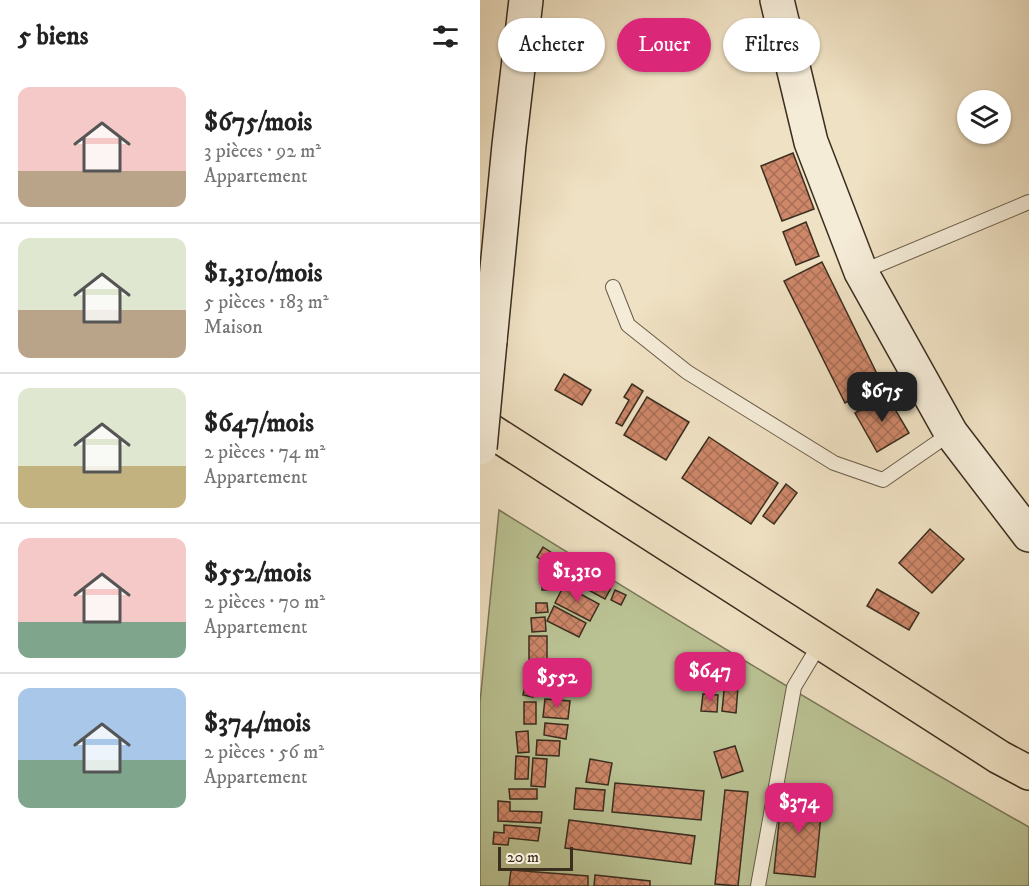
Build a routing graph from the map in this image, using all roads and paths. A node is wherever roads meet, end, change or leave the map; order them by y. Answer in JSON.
{"nodes":[{"id":1,"x":526,"y":0,"type":"edge"},
{"id":2,"x":777,"y":0,"type":"edge"},
{"id":3,"x":1029,"y":202,"type":"edge"},
{"id":4,"x":861,"y":272,"type":"junction"},
{"id":5,"x":613,"y":287,"type":"dead end"},
{"id":6,"x":480,"y":424,"type":"edge"},
{"id":7,"x":951,"y":433,"type":"junction"},
{"id":8,"x":480,"y":448,"type":"edge"},
{"id":9,"x":1029,"y":535,"type":"edge"},
{"id":10,"x":822,"y":642,"type":"junction"},
{"id":11,"x":1029,"y":773,"type":"edge"},
{"id":12,"x":759,"y":886,"type":"edge"}],
"edges":[{"from":1,"to":8,"type":"main road","bridge":true},
{"from":2,"to":4,"type":"main road"},
{"from":3,"to":4,"type":"lane"},
{"from":4,"to":7,"type":"main road"},
{"from":5,"to":7,"type":"lane"},
{"from":6,"to":10,"type":"highway"},
{"from":7,"to":9,"type":"main road"},
{"from":10,"to":11,"type":"highway"},
{"from":10,"to":12,"type":"lane"}]}
